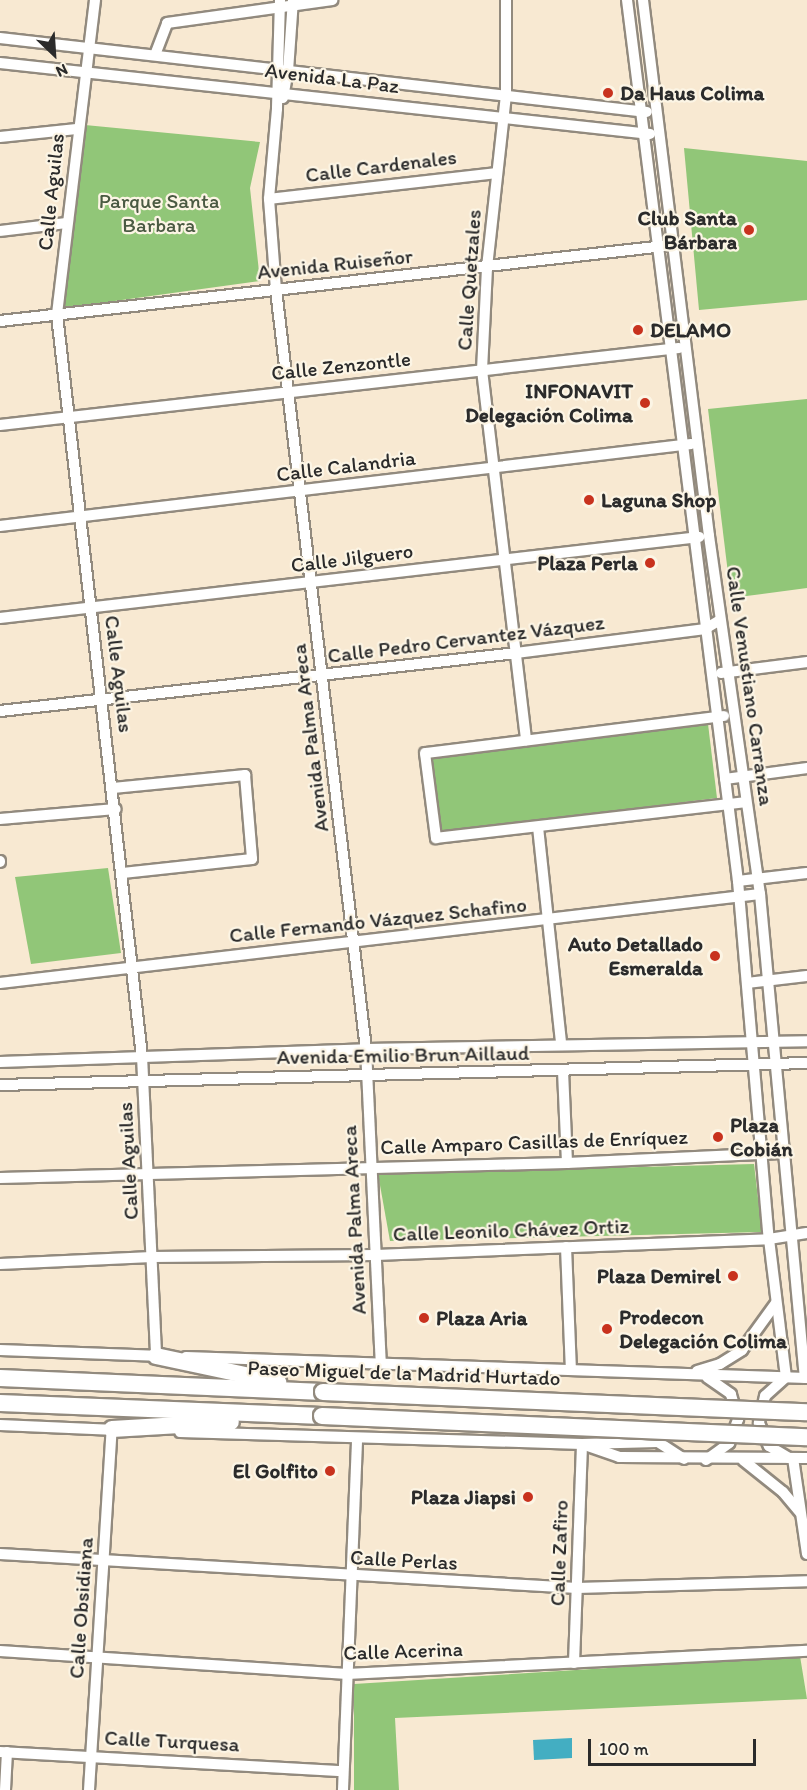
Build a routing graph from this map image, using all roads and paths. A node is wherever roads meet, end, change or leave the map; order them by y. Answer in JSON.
{"nodes":[{"id":1,"x":95,"y":0,"type":"edge"},
{"id":2,"x":332,"y":0,"type":"edge"},
{"id":3,"x":506,"y":0,"type":"edge"},
{"id":4,"x":627,"y":0,"type":"edge"},
{"id":5,"x":643,"y":0,"type":"edge"},
{"id":6,"x":293,"y":3,"type":"edge"},
{"id":7,"x":280,"y":4,"type":"edge"},
{"id":8,"x":0,"y":38,"type":"edge"},
{"id":9,"x":91,"y":48,"type":"junction"},
{"id":10,"x":155,"y":55,"type":"junction"},
{"id":11,"x":0,"y":63,"type":"edge"},
{"id":12,"x":283,"y":70,"type":"junction"},
{"id":13,"x":87,"y":74,"type":"junction"},
{"id":14,"x":280,"y":92,"type":"junction"},
{"id":15,"x":506,"y":95,"type":"junction"},
{"id":16,"x":642,"y":111,"type":"junction"},
{"id":17,"x":656,"y":113,"type":"junction"},
{"id":18,"x":503,"y":118,"type":"junction"},
{"id":19,"x":77,"y":129,"type":"junction"},
{"id":20,"x":645,"y":134,"type":"junction"},
{"id":21,"x":659,"y":135,"type":"junction"},
{"id":22,"x":0,"y":137,"type":"edge"},
{"id":23,"x":497,"y":172,"type":"junction"},
{"id":24,"x":269,"y":199,"type":"junction"},
{"id":25,"x":66,"y":223,"type":"junction"},
{"id":26,"x":0,"y":231,"type":"edge"},
{"id":27,"x":673,"y":245,"type":"junction"},
{"id":28,"x":659,"y":247,"type":"junction"},
{"id":29,"x":487,"y":268,"type":"junction"},
{"id":30,"x":276,"y":290,"type":"junction"},
{"id":31,"x":57,"y":315,"type":"junction"},
{"id":32,"x":0,"y":321,"type":"edge"},
{"id":33,"x":686,"y":348,"type":"junction"},
{"id":34,"x":673,"y":349,"type":"junction"},
{"id":35,"x":482,"y":370,"type":"junction"},
{"id":36,"x":290,"y":391,"type":"junction"},
{"id":37,"x":69,"y":417,"type":"junction"},
{"id":38,"x":0,"y":425,"type":"edge"},
{"id":39,"x":697,"y":444,"type":"junction"},
{"id":40,"x":684,"y":445,"type":"junction"},
{"id":41,"x":494,"y":468,"type":"junction"},
{"id":42,"x":301,"y":490,"type":"junction"},
{"id":43,"x":80,"y":517,"type":"junction"},
{"id":44,"x":0,"y":526,"type":"edge"},
{"id":45,"x":709,"y":536,"type":"junction"},
{"id":46,"x":695,"y":538,"type":"junction"},
{"id":47,"x":505,"y":560,"type":"junction"},
{"id":48,"x":312,"y":582,"type":"junction"},
{"id":49,"x":91,"y":607,"type":"junction"},
{"id":50,"x":0,"y":618,"type":"edge"},
{"id":51,"x":720,"y":620,"type":"junction"},
{"id":52,"x":705,"y":628,"type":"junction"},
{"id":53,"x":516,"y":652,"type":"junction"},
{"id":54,"x":807,"y":662,"type":"edge"},
{"id":55,"x":727,"y":672,"type":"junction"},
{"id":56,"x":711,"y":675,"type":"junction"},
{"id":57,"x":323,"y":676,"type":"junction"},
{"id":58,"x":103,"y":699,"type":"junction"},
{"id":59,"x":0,"y":711,"type":"edge"},
{"id":60,"x":734,"y":714,"type":"junction"},
{"id":61,"x":718,"y":717,"type":"junction"},
{"id":62,"x":526,"y":740,"type":"junction"},
{"id":63,"x":807,"y":768,"type":"edge"},
{"id":64,"x":743,"y":777,"type":"junction"},
{"id":65,"x":725,"y":779,"type":"junction"},
{"id":66,"x":114,"y":788,"type":"junction"},
{"id":67,"x":746,"y":802,"type":"junction"},
{"id":68,"x":728,"y":804,"type":"junction"},
{"id":69,"x":116,"y":809,"type":"junction"},
{"id":70,"x":0,"y":819,"type":"edge"},
{"id":71,"x":538,"y":827,"type":"junction"},
{"id":72,"x":123,"y":873,"type":"junction"},
{"id":73,"x":807,"y":873,"type":"edge"},
{"id":74,"x":757,"y":879,"type":"junction"},
{"id":75,"x":738,"y":881,"type":"junction"},
{"id":76,"x":759,"y":894,"type":"junction"},
{"id":77,"x":739,"y":897,"type":"junction"},
{"id":78,"x":547,"y":922,"type":"junction"},
{"id":79,"x":354,"y":942,"type":"junction"},
{"id":80,"x":134,"y":966,"type":"junction"},
{"id":81,"x":807,"y":976,"type":"edge"},
{"id":82,"x":768,"y":981,"type":"junction"},
{"id":83,"x":0,"y":983,"type":"edge"},
{"id":84,"x":747,"y":983,"type":"junction"},
{"id":85,"x":807,"y":1041,"type":"edge"},
{"id":86,"x":752,"y":1043,"type":"junction"},
{"id":87,"x":772,"y":1043,"type":"junction"},
{"id":88,"x":561,"y":1044,"type":"junction"},
{"id":89,"x":366,"y":1049,"type":"junction"},
{"id":90,"x":142,"y":1056,"type":"junction"},
{"id":91,"x":0,"y":1062,"type":"edge"},
{"id":92,"x":807,"y":1063,"type":"edge"},
{"id":93,"x":774,"y":1064,"type":"junction"},
{"id":94,"x":754,"y":1065,"type":"junction"},
{"id":95,"x":563,"y":1071,"type":"junction"},
{"id":96,"x":367,"y":1076,"type":"junction"},
{"id":97,"x":144,"y":1080,"type":"junction"},
{"id":98,"x":0,"y":1085,"type":"edge"},
{"id":99,"x":781,"y":1153,"type":"junction"},
{"id":100,"x":762,"y":1154,"type":"junction"},
{"id":101,"x":567,"y":1163,"type":"junction"},
{"id":102,"x":369,"y":1167,"type":"junction"},
{"id":103,"x":149,"y":1173,"type":"junction"},
{"id":104,"x":0,"y":1178,"type":"edge"},
{"id":105,"x":807,"y":1233,"type":"edge"},
{"id":106,"x":789,"y":1236,"type":"junction"},
{"id":107,"x":769,"y":1239,"type":"junction"},
{"id":108,"x":566,"y":1247,"type":"junction"},
{"id":109,"x":376,"y":1255,"type":"junction"},
{"id":110,"x":152,"y":1257,"type":"junction"},
{"id":111,"x":0,"y":1264,"type":"edge"},
{"id":112,"x":776,"y":1303,"type":"junction"},
{"id":113,"x":800,"y":1338,"type":"junction"},
{"id":114,"x":807,"y":1349,"type":"edge"},
{"id":115,"x":0,"y":1350,"type":"edge"},
{"id":116,"x":156,"y":1356,"type":"junction"},
{"id":117,"x":381,"y":1363,"type":"junction"},
{"id":118,"x":571,"y":1370,"type":"junction"},
{"id":119,"x":686,"y":1374,"type":"junction"},
{"id":120,"x":702,"y":1375,"type":"junction"},
{"id":121,"x":786,"y":1377,"type":"junction"},
{"id":122,"x":0,"y":1378,"type":"edge"},
{"id":123,"x":806,"y":1378,"type":"edge"},
{"id":124,"x":323,"y":1392,"type":"junction"},
{"id":125,"x":0,"y":1403,"type":"edge"},
{"id":126,"x":807,"y":1412,"type":"edge"},
{"id":127,"x":322,"y":1416,"type":"junction"},
{"id":128,"x":0,"y":1425,"type":"edge"},
{"id":129,"x":112,"y":1430,"type":"junction"},
{"id":130,"x":807,"y":1437,"type":"edge"},
{"id":131,"x":357,"y":1439,"type":"junction"},
{"id":132,"x":582,"y":1444,"type":"junction"},
{"id":133,"x":793,"y":1458,"type":"junction"},
{"id":134,"x":807,"y":1458,"type":"edge"},
{"id":135,"x":684,"y":1459,"type":"junction"},
{"id":136,"x":706,"y":1460,"type":"junction"},
{"id":137,"x":743,"y":1460,"type":"junction"},
{"id":138,"x":800,"y":1513,"type":"junction"},
{"id":139,"x":0,"y":1554,"type":"edge"},
{"id":140,"x":807,"y":1554,"type":"edge"},
{"id":141,"x":104,"y":1560,"type":"junction"},
{"id":142,"x":351,"y":1577,"type":"junction"},
{"id":143,"x":807,"y":1581,"type":"edge"},
{"id":144,"x":577,"y":1588,"type":"junction"},
{"id":145,"x":0,"y":1652,"type":"edge"},
{"id":146,"x":807,"y":1652,"type":"edge"},
{"id":147,"x":98,"y":1657,"type":"junction"},
{"id":148,"x":574,"y":1663,"type":"junction"},
{"id":149,"x":347,"y":1674,"type":"junction"},
{"id":150,"x":4,"y":1752,"type":"edge"},
{"id":151,"x":91,"y":1756,"type":"junction"},
{"id":152,"x":342,"y":1771,"type":"junction"},
{"id":153,"x":5,"y":1790,"type":"edge"},
{"id":154,"x":89,"y":1790,"type":"edge"},
{"id":155,"x":343,"y":1790,"type":"edge"}],
"edges":[{"from":1,"to":9,"type":"street","name":"Calle Aguilas"},
{"from":2,"to":6,"type":"street"},
{"from":3,"to":15,"type":"street","name":"Calle Quetzales"},
{"from":4,"to":16,"type":"street","name":"Calle Venustiano Carranza"},
{"from":5,"to":17,"type":"street","name":"Calle Venustiano Carranza"},
{"from":6,"to":7,"type":"street"},
{"from":6,"to":12,"type":"street","name":"Avenida Palma Areca"},
{"from":7,"to":10,"type":"street"},
{"from":7,"to":12,"type":"street","name":"Avenida Palma Areca"},
{"from":8,"to":9,"type":"street","name":"Avenida La Paz"},
{"from":9,"to":10,"type":"street","name":"Avenida La Paz"},
{"from":9,"to":13,"type":"street","name":"Calle Aguilas"},
{"from":10,"to":12,"type":"street","name":"Avenida La Paz"},
{"from":11,"to":13,"type":"street","name":"Avenida La Paz"},
{"from":12,"to":14,"type":"street","name":"Avenida Palma Areca"},
{"from":12,"to":15,"type":"street","name":"Avenida La Paz"},
{"from":13,"to":14,"type":"street","name":"Avenida La Paz"},
{"from":13,"to":19,"type":"street","name":"Calle Aguilas"},
{"from":14,"to":18,"type":"street","name":"Avenida La Paz"},
{"from":14,"to":24,"type":"street","name":"Avenida Palma Areca"},
{"from":15,"to":16,"type":"street","name":"Avenida La Paz"},
{"from":15,"to":18,"type":"street","name":"Calle Quetzales"},
{"from":16,"to":17,"type":"street","name":"Avenida La Paz"},
{"from":16,"to":20,"type":"street","name":"Calle Venustiano Carranza"},
{"from":17,"to":21,"type":"street","name":"Calle Venustiano Carranza"},
{"from":18,"to":20,"type":"street","name":"Avenida La Paz"},
{"from":18,"to":23,"type":"street","name":"Calle Quetzales"},
{"from":19,"to":22,"type":"street"},
{"from":19,"to":25,"type":"street","name":"Calle Aguilas"},
{"from":20,"to":21,"type":"street","name":"Avenida La Paz"},
{"from":20,"to":28,"type":"street","name":"Calle Venustiano Carranza"},
{"from":21,"to":27,"type":"street","name":"Calle Venustiano Carranza"},
{"from":23,"to":24,"type":"street","name":"Calle Cardenales"},
{"from":23,"to":29,"type":"street","name":"Calle Quetzales"},
{"from":24,"to":30,"type":"street","name":"Avenida Palma Areca"},
{"from":25,"to":26,"type":"street"},
{"from":25,"to":31,"type":"street","name":"Calle Aguilas"},
{"from":27,"to":28,"type":"street","name":"Avenida Ruiseñor"},
{"from":27,"to":33,"type":"street","name":"Calle Venustiano Carranza"},
{"from":28,"to":29,"type":"street","name":"Avenida Ruiseñor"},
{"from":28,"to":34,"type":"street","name":"Calle Venustiano Carranza"},
{"from":29,"to":30,"type":"street","name":"Avenida Ruiseñor"},
{"from":29,"to":35,"type":"street","name":"Calle Quetzales"},
{"from":30,"to":31,"type":"street","name":"Avenida Ruiseñor"},
{"from":30,"to":36,"type":"street","name":"Avenida Palma Areca"},
{"from":31,"to":32,"type":"street","name":"Avenida Ruiseñor"},
{"from":31,"to":37,"type":"street","name":"Calle Aguilas"},
{"from":33,"to":34,"type":"street","name":"Calle Zenzontle"},
{"from":33,"to":39,"type":"street","name":"Calle Venustiano Carranza"},
{"from":34,"to":35,"type":"street","name":"Calle Zenzontle"},
{"from":34,"to":40,"type":"street","name":"Calle Venustiano Carranza"},
{"from":35,"to":36,"type":"street","name":"Calle Zenzontle"},
{"from":35,"to":41,"type":"street","name":"Calle Quetzales"},
{"from":36,"to":37,"type":"street","name":"Calle Zenzontle"},
{"from":36,"to":42,"type":"street","name":"Avenida Palma Areca"},
{"from":37,"to":38,"type":"street","name":"Calle Zenzontle"},
{"from":37,"to":43,"type":"street","name":"Calle Aguilas"},
{"from":39,"to":40,"type":"street","name":"Calle Calandria"},
{"from":39,"to":45,"type":"street","name":"Calle Venustiano Carranza"},
{"from":40,"to":41,"type":"street","name":"Calle Calandria"},
{"from":40,"to":46,"type":"street","name":"Calle Venustiano Carranza"},
{"from":41,"to":42,"type":"street","name":"Calle Calandria"},
{"from":41,"to":47,"type":"street","name":"Calle Quetzales"},
{"from":42,"to":43,"type":"street","name":"Calle Calandria"},
{"from":42,"to":48,"type":"street","name":"Avenida Palma Areca"},
{"from":43,"to":44,"type":"street","name":"Calle Calandria"},
{"from":43,"to":49,"type":"street","name":"Calle Aguilas"},
{"from":45,"to":46,"type":"street","name":"Calle Jilguero"},
{"from":45,"to":51,"type":"street","name":"Calle Venustiano Carranza"},
{"from":46,"to":47,"type":"street","name":"Calle Jilguero"},
{"from":46,"to":52,"type":"street","name":"Calle Venustiano Carranza"},
{"from":47,"to":48,"type":"street","name":"Calle Jilguero"},
{"from":47,"to":53,"type":"street","name":"Calle Quetzales"},
{"from":48,"to":49,"type":"street","name":"Calle Jilguero"},
{"from":48,"to":57,"type":"street","name":"Avenida Palma Areca"},
{"from":49,"to":50,"type":"street","name":"Calle Jilguero"},
{"from":49,"to":58,"type":"street","name":"Calle Aguilas"},
{"from":51,"to":52,"type":"street","name":"Calle Pedro Cervantez Vázquez"},
{"from":51,"to":55,"type":"street","name":"Calle Venustiano Carranza"},
{"from":52,"to":53,"type":"street","name":"Calle Pedro Cervantez Vázquez"},
{"from":52,"to":56,"type":"street","name":"Calle Venustiano Carranza"},
{"from":53,"to":57,"type":"street","name":"Calle Pedro Cervantez Vázquez"},
{"from":53,"to":62,"type":"street","name":"Calle Quetzales"},
{"from":54,"to":55,"type":"street"},
{"from":55,"to":56,"type":"street"},
{"from":55,"to":60,"type":"street","name":"Calle Venustiano Carranza"},
{"from":56,"to":61,"type":"street","name":"Calle Venustiano Carranza"},
{"from":57,"to":58,"type":"street","name":"Calle Pedro Cervantez Vázquez"},
{"from":57,"to":79,"type":"street","name":"Avenida Palma Areca"},
{"from":58,"to":59,"type":"street","name":"Calle Pedro Cervantez Vázquez"},
{"from":58,"to":66,"type":"street","name":"Calle Aguilas"},
{"from":60,"to":61,"type":"street"},
{"from":60,"to":64,"type":"street","name":"Calle Venustiano Carranza"},
{"from":61,"to":62,"type":"street"},
{"from":61,"to":65,"type":"street","name":"Calle Venustiano Carranza"},
{"from":62,"to":71,"type":"street"},
{"from":63,"to":64,"type":"street"},
{"from":64,"to":65,"type":"street"},
{"from":64,"to":67,"type":"street","name":"Calle Venustiano Carranza"},
{"from":65,"to":68,"type":"street","name":"Calle Venustiano Carranza"},
{"from":66,"to":69,"type":"street","name":"Calle Aguilas"},
{"from":66,"to":72,"type":"street"},
{"from":67,"to":68,"type":"street"},
{"from":67,"to":74,"type":"street","name":"Calle Venustiano Carranza"},
{"from":68,"to":71,"type":"street"},
{"from":68,"to":75,"type":"street","name":"Calle Venustiano Carranza"},
{"from":69,"to":70,"type":"street"},
{"from":69,"to":72,"type":"street","name":"Calle Aguilas"},
{"from":71,"to":78,"type":"street"},
{"from":72,"to":80,"type":"street","name":"Calle Aguilas"},
{"from":73,"to":74,"type":"street"},
{"from":74,"to":75,"type":"street"},
{"from":74,"to":76,"type":"street","name":"Calle Venustiano Carranza"},
{"from":75,"to":77,"type":"street","name":"Calle Venustiano Carranza"},
{"from":76,"to":77,"type":"street","name":"Calle Fernando Vázquez Schafino"},
{"from":76,"to":82,"type":"street","name":"Calle Venustiano Carranza"},
{"from":77,"to":78,"type":"street","name":"Calle Fernando Vázquez Schafino"},
{"from":77,"to":84,"type":"street","name":"Calle Venustiano Carranza"},
{"from":78,"to":79,"type":"street","name":"Calle Fernando Vázquez Schafino"},
{"from":78,"to":88,"type":"street"},
{"from":79,"to":80,"type":"street","name":"Calle Fernando Vázquez Schafino"},
{"from":79,"to":89,"type":"street","name":"Avenida Palma Areca"},
{"from":80,"to":83,"type":"street","name":"Calle Fernando Vázquez Schafino"},
{"from":80,"to":90,"type":"street","name":"Calle Aguilas"},
{"from":81,"to":82,"type":"street"},
{"from":82,"to":84,"type":"street"},
{"from":82,"to":87,"type":"street","name":"Calle Venustiano Carranza"},
{"from":84,"to":86,"type":"street","name":"Calle Venustiano Carranza"},
{"from":85,"to":87,"type":"street","name":"Avenida Emilio Brun Aillaud"},
{"from":86,"to":87,"type":"street","name":"Avenida Emilio Brun Aillaud"},
{"from":86,"to":88,"type":"street","name":"Avenida Emilio Brun Aillaud"},
{"from":86,"to":94,"type":"street","name":"Calle Venustiano Carranza"},
{"from":87,"to":93,"type":"street","name":"Calle Venustiano Carranza"},
{"from":88,"to":89,"type":"street","name":"Avenida Emilio Brun Aillaud"},
{"from":89,"to":90,"type":"street","name":"Avenida Emilio Brun Aillaud"},
{"from":89,"to":96,"type":"street","name":"Avenida Palma Areca"},
{"from":90,"to":91,"type":"street","name":"Avenida Emilio Brun Aillaud"},
{"from":90,"to":97,"type":"street","name":"Calle Aguilas"},
{"from":92,"to":93,"type":"street","name":"Avenida Emilio Brun Aillaud"},
{"from":93,"to":94,"type":"street","name":"Avenida Emilio Brun Aillaud"},
{"from":93,"to":99,"type":"street","name":"Calle Venustiano Carranza"},
{"from":94,"to":95,"type":"street","name":"Avenida Emilio Brun Aillaud"},
{"from":94,"to":100,"type":"street","name":"Calle Venustiano Carranza"},
{"from":95,"to":96,"type":"street","name":"Avenida Emilio Brun Aillaud"},
{"from":95,"to":101,"type":"street"},
{"from":96,"to":97,"type":"street","name":"Avenida Emilio Brun Aillaud"},
{"from":96,"to":102,"type":"street","name":"Avenida Palma Areca"},
{"from":97,"to":98,"type":"street","name":"Avenida Emilio Brun Aillaud"},
{"from":97,"to":103,"type":"street","name":"Calle Aguilas"},
{"from":99,"to":100,"type":"street","name":"Calle Amparo Casillas de Enríquez"},
{"from":99,"to":106,"type":"street","name":"Calle Venustiano Carranza"},
{"from":100,"to":101,"type":"street","name":"Calle Amparo Casillas de Enríquez"},
{"from":100,"to":107,"type":"street","name":"Calle Venustiano Carranza"},
{"from":101,"to":102,"type":"street","name":"Calle Amparo Casillas de Enríquez"},
{"from":102,"to":103,"type":"street","name":"Calle Amparo Casillas de Enríquez"},
{"from":102,"to":109,"type":"street","name":"Avenida Palma Areca"},
{"from":103,"to":104,"type":"street","name":"Calle Amparo Casillas de Enríquez"},
{"from":103,"to":110,"type":"street","name":"Calle Aguilas"},
{"from":105,"to":106,"type":"street","name":"Calle Leonilo Chávez Ortiz"},
{"from":106,"to":107,"type":"street","name":"Calle Leonilo Chávez Ortiz"},
{"from":106,"to":113,"type":"street","name":"Calle Venustiano Carranza"},
{"from":107,"to":108,"type":"street","name":"Calle Leonilo Chávez Ortiz"},
{"from":107,"to":112,"type":"street","name":"Calle Venustiano Carranza"},
{"from":108,"to":109,"type":"street","name":"Calle Leonilo Chávez Ortiz"},
{"from":108,"to":118,"type":"street"},
{"from":109,"to":110,"type":"street","name":"Calle Leonilo Chávez Ortiz"},
{"from":109,"to":117,"type":"street","name":"Avenida Palma Areca"},
{"from":110,"to":111,"type":"street","name":"Calle Leonilo Chávez Ortiz"},
{"from":110,"to":116,"type":"street","name":"Calle Aguilas"},
{"from":112,"to":119,"type":"street"},
{"from":112,"to":121,"type":"street","name":"Calle Venustiano Carranza"},
{"from":113,"to":114,"type":"street"},
{"from":113,"to":123,"type":"street","name":"Calle Venustiano Carranza"},
{"from":115,"to":116,"type":"street"},
{"from":116,"to":117,"type":"street"},
{"from":116,"to":124,"type":"highway"},
{"from":117,"to":118,"type":"street"},
{"from":118,"to":119,"type":"street"},
{"from":119,"to":120,"type":"street"},
{"from":120,"to":121,"type":"street"},
{"from":120,"to":136,"type":"street"},
{"from":121,"to":123,"type":"street"},
{"from":121,"to":133,"type":"street"},
{"from":122,"to":124,"type":"highway","name":"Paseo Miguel de la Madrid Hurtado"},
{"from":124,"to":126,"type":"highway","name":"Paseo Miguel de la Madrid Hurtado","bridge":true},
{"from":125,"to":127,"type":"highway"},
{"from":127,"to":129,"type":"highway"},
{"from":127,"to":130,"type":"highway","bridge":true},
{"from":128,"to":129,"type":"street"},
{"from":129,"to":131,"type":"street"},
{"from":129,"to":141,"type":"street","name":"Calle Obsidiana"},
{"from":131,"to":132,"type":"street"},
{"from":131,"to":142,"type":"street"},
{"from":132,"to":135,"type":"street"},
{"from":132,"to":135,"type":"street"},
{"from":132,"to":144,"type":"street","name":"Calle Zafiro"},
{"from":133,"to":134,"type":"street"},
{"from":133,"to":137,"type":"street"},
{"from":133,"to":138,"type":"street"},
{"from":135,"to":136,"type":"street"},
{"from":136,"to":137,"type":"street"},
{"from":137,"to":138,"type":"street"},
{"from":138,"to":140,"type":"street"},
{"from":139,"to":141,"type":"street","name":"Calle Perlas"},
{"from":141,"to":142,"type":"street","name":"Calle Perlas"},
{"from":141,"to":147,"type":"street","name":"Calle Obsidiana"},
{"from":142,"to":144,"type":"street","name":"Calle Perlas"},
{"from":142,"to":149,"type":"street"},
{"from":143,"to":144,"type":"street","name":"Calle Perlas"},
{"from":144,"to":148,"type":"street","name":"Calle Zafiro"},
{"from":145,"to":147,"type":"street","name":"Calle Acerina"},
{"from":146,"to":148,"type":"street","name":"Calle Acerina"},
{"from":147,"to":149,"type":"street","name":"Calle Acerina"},
{"from":147,"to":151,"type":"street","name":"Calle Obsidiana"},
{"from":148,"to":149,"type":"street","name":"Calle Acerina"},
{"from":149,"to":152,"type":"street"},
{"from":150,"to":151,"type":"street","name":"Calle Turquesa"},
{"from":150,"to":153,"type":"street"},
{"from":151,"to":152,"type":"street","name":"Calle Turquesa"},
{"from":151,"to":154,"type":"street","name":"Calle Obsidiana"},
{"from":152,"to":155,"type":"street"}]}
